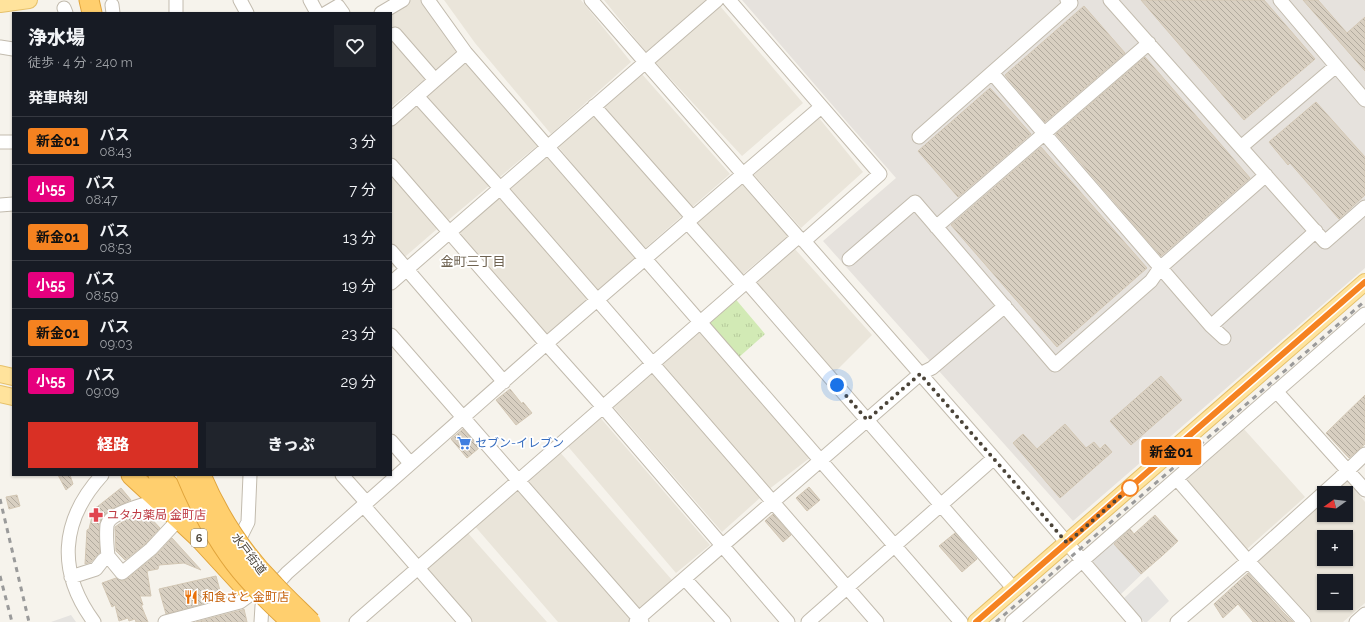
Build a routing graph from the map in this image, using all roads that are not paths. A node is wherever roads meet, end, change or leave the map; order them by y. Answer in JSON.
{"nodes":[{"id":1,"x":29,"y":0,"type":"edge"},
{"id":2,"x":89,"y":0,"type":"edge"},
{"id":3,"x":176,"y":0,"type":"edge"},
{"id":4,"x":240,"y":0,"type":"edge"},
{"id":5,"x":310,"y":0,"type":"edge"},
{"id":6,"x":403,"y":0,"type":"edge"},
{"id":7,"x":428,"y":0,"type":"edge"},
{"id":8,"x":591,"y":0,"type":"edge"},
{"id":9,"x":717,"y":0,"type":"edge"},
{"id":10,"x":729,"y":0,"type":"edge"},
{"id":11,"x":1067,"y":0,"type":"edge"},
{"id":12,"x":1110,"y":0,"type":"edge"},
{"id":13,"x":1280,"y":0,"type":"edge"},
{"id":14,"x":0,"y":4,"type":"edge"},
{"id":15,"x":342,"y":8,"type":"edge"},
{"id":16,"x":92,"y":12,"type":"edge"},
{"id":17,"x":176,"y":12,"type":"edge"},
{"id":18,"x":246,"y":12,"type":"edge"},
{"id":19,"x":316,"y":12,"type":"edge"},
{"id":20,"x":328,"y":12,"type":"edge"},
{"id":21,"x":383,"y":12,"type":"edge"},
{"id":22,"x":395,"y":34,"type":"dead end"},
{"id":23,"x":1149,"y":43,"type":"junction"},
{"id":24,"x":0,"y":47,"type":"edge"},
{"id":25,"x":12,"y":49,"type":"edge"},
{"id":26,"x":466,"y":53,"type":"junction"},
{"id":27,"x":645,"y":62,"type":"junction"},
{"id":28,"x":1336,"y":66,"type":"junction"},
{"id":29,"x":992,"y":73,"type":"junction"},
{"id":30,"x":435,"y":80,"type":"junction"},
{"id":31,"x":417,"y":96,"type":"junction"},
{"id":32,"x":1365,"y":100,"type":"edge"},
{"id":33,"x":594,"y":106,"type":"junction"},
{"id":34,"x":822,"y":107,"type":"junction"},
{"id":35,"x":392,"y":118,"type":"edge"},
{"id":36,"x":1044,"y":134,"type":"junction"},
{"id":37,"x":919,"y":137,"type":"dead end"},
{"id":38,"x":0,"y":142,"type":"edge"},
{"id":39,"x":12,"y":142,"type":"edge"},
{"id":40,"x":1241,"y":147,"type":"junction"},
{"id":41,"x":548,"y":148,"type":"junction"},
{"id":42,"x":392,"y":166,"type":"edge"},
{"id":43,"x":743,"y":174,"type":"junction"},
{"id":44,"x":1266,"y":175,"type":"junction"},
{"id":45,"x":500,"y":188,"type":"junction"},
{"id":46,"x":12,"y":204,"type":"edge"},
{"id":47,"x":0,"y":205,"type":"edge"},
{"id":48,"x":1365,"y":207,"type":"edge"},
{"id":49,"x":690,"y":220,"type":"junction"},
{"id":50,"x":936,"y":227,"type":"junction"},
{"id":51,"x":1316,"y":231,"type":"junction"},
{"id":52,"x":450,"y":232,"type":"junction"},
{"id":53,"x":801,"y":239,"type":"junction"},
{"id":54,"x":392,"y":252,"type":"edge"},
{"id":55,"x":645,"y":259,"type":"junction"},
{"id":56,"x":849,"y":259,"type":"dead end"},
{"id":57,"x":1160,"y":268,"type":"junction"},
{"id":58,"x":407,"y":269,"type":"junction"},
{"id":59,"x":392,"y":282,"type":"edge"},
{"id":60,"x":1365,"y":282,"type":"edge"},
{"id":61,"x":745,"y":283,"type":"junction"},
{"id":62,"x":597,"y":301,"type":"junction"},
{"id":63,"x":1004,"y":306,"type":"junction"},
{"id":64,"x":1365,"y":314,"type":"edge"},
{"id":65,"x":700,"y":322,"type":"junction"},
{"id":66,"x":1210,"y":326,"type":"junction"},
{"id":67,"x":392,"y":335,"type":"edge"},
{"id":68,"x":1224,"y":338,"type":"dead end"},
{"id":69,"x":546,"y":344,"type":"junction"},
{"id":70,"x":652,"y":364,"type":"junction"},
{"id":71,"x":0,"y":374,"type":"edge"},
{"id":72,"x":920,"y":374,"type":"junction"},
{"id":73,"x":12,"y":377,"type":"edge"},
{"id":74,"x":504,"y":382,"type":"junction"},
{"id":75,"x":1276,"y":391,"type":"junction"},
{"id":76,"x":0,"y":394,"type":"edge"},
{"id":77,"x":12,"y":397,"type":"edge"},
{"id":78,"x":602,"y":407,"type":"junction"},
{"id":79,"x":463,"y":418,"type":"junction"},
{"id":80,"x":867,"y":420,"type":"junction"},
{"id":81,"x":392,"y":442,"type":"edge"},
{"id":82,"x":1365,"y":454,"type":"edge"},
{"id":83,"x":994,"y":458,"type":"junction"},
{"id":84,"x":820,"y":461,"type":"junction"},
{"id":85,"x":410,"y":463,"type":"junction"},
{"id":86,"x":1348,"y":470,"type":"junction"},
{"id":87,"x":101,"y":476,"type":"edge"},
{"id":88,"x":132,"y":476,"type":"edge"},
{"id":89,"x":154,"y":476,"type":"edge"},
{"id":90,"x":159,"y":476,"type":"edge"},
{"id":91,"x":186,"y":476,"type":"edge"},
{"id":92,"x":201,"y":476,"type":"edge"},
{"id":93,"x":209,"y":476,"type":"edge"},
{"id":94,"x":250,"y":476,"type":"edge"},
{"id":95,"x":343,"y":476,"type":"edge"},
{"id":96,"x":1176,"y":479,"type":"junction"},
{"id":97,"x":518,"y":480,"type":"junction"},
{"id":98,"x":1365,"y":490,"type":"edge"},
{"id":99,"x":158,"y":500,"type":"junction"},
{"id":100,"x":772,"y":502,"type":"junction"},
{"id":101,"x":365,"y":504,"type":"junction"},
{"id":102,"x":942,"y":505,"type":"junction"},
{"id":103,"x":179,"y":519,"type":"junction"},
{"id":104,"x":241,"y":536,"type":"junction"},
{"id":105,"x":1067,"y":543,"type":"junction"},
{"id":106,"x":722,"y":545,"type":"junction"},
{"id":107,"x":894,"y":546,"type":"junction"},
{"id":108,"x":108,"y":556,"type":"junction"},
{"id":109,"x":1082,"y":561,"type":"junction"},
{"id":110,"x":1248,"y":561,"type":"junction"},
{"id":111,"x":418,"y":568,"type":"junction"},
{"id":112,"x":71,"y":577,"type":"junction"},
{"id":113,"x":686,"y":579,"type":"junction"},
{"id":114,"x":277,"y":584,"type":"junction"},
{"id":115,"x":848,"y":589,"type":"junction"},
{"id":116,"x":1014,"y":589,"type":"junction"},
{"id":117,"x":258,"y":607,"type":"edge"},
{"id":118,"x":1365,"y":614,"type":"edge"},
{"id":119,"x":183,"y":620,"type":"edge"},
{"id":120,"x":639,"y":621,"type":"edge"},
{"id":121,"x":94,"y":622,"type":"edge"},
{"id":122,"x":164,"y":622,"type":"edge"},
{"id":123,"x":278,"y":622,"type":"edge"},
{"id":124,"x":291,"y":622,"type":"edge"},
{"id":125,"x":311,"y":622,"type":"edge"},
{"id":126,"x":319,"y":622,"type":"edge"},
{"id":127,"x":356,"y":622,"type":"edge"},
{"id":128,"x":465,"y":622,"type":"edge"},
{"id":129,"x":724,"y":622,"type":"edge"},
{"id":130,"x":788,"y":622,"type":"edge"},
{"id":131,"x":808,"y":622,"type":"edge"},
{"id":132,"x":877,"y":622,"type":"edge"},
{"id":133,"x":961,"y":622,"type":"edge"},
{"id":134,"x":976,"y":622,"type":"edge"},
{"id":135,"x":1012,"y":622,"type":"edge"},
{"id":136,"x":1135,"y":622,"type":"edge"},
{"id":137,"x":1177,"y":622,"type":"edge"},
{"id":138,"x":1304,"y":622,"type":"edge"},
{"id":139,"x":1356,"y":622,"type":"edge"}],
"edges":[{"from":1,"to":14,"type":"main road"},
{"from":2,"to":16,"type":"highway"},
{"from":3,"to":17,"type":"street"},
{"from":4,"to":18,"type":"street"},
{"from":5,"to":19,"type":"street"},
{"from":6,"to":21,"type":"street"},
{"from":7,"to":26,"type":"street"},
{"from":8,"to":27,"type":"street"},
{"from":9,"to":27,"type":"street"},
{"from":10,"to":34,"type":"street"},
{"from":11,"to":29,"type":"street"},
{"from":12,"to":23,"type":"street"},
{"from":13,"to":28,"type":"street"},
{"from":15,"to":20,"type":"street"},
{"from":22,"to":30,"type":"street"},
{"from":23,"to":36,"type":"street"},
{"from":23,"to":40,"type":"street"},
{"from":24,"to":25,"type":"street"},
{"from":26,"to":30,"type":"street"},
{"from":26,"to":41,"type":"street"},
{"from":27,"to":33,"type":"street"},
{"from":27,"to":43,"type":"street"},
{"from":28,"to":32,"type":"street"},
{"from":28,"to":40,"type":"street"},
{"from":29,"to":36,"type":"street"},
{"from":29,"to":37,"type":"street"},
{"from":30,"to":31,"type":"street"},
{"from":31,"to":35,"type":"street"},
{"from":31,"to":45,"type":"street"},
{"from":33,"to":41,"type":"street"},
{"from":33,"to":49,"type":"street"},
{"from":34,"to":43,"type":"street"},
{"from":34,"to":53,"type":"street"},
{"from":36,"to":50,"type":"street"},
{"from":36,"to":57,"type":"street"},
{"from":38,"to":39,"type":"street"},
{"from":40,"to":44,"type":"street"},
{"from":41,"to":45,"type":"street"},
{"from":41,"to":55,"type":"street"},
{"from":42,"to":52,"type":"street"},
{"from":43,"to":49,"type":"street"},
{"from":43,"to":53,"type":"street"},
{"from":44,"to":51,"type":"street"},
{"from":44,"to":57,"type":"street"},
{"from":45,"to":52,"type":"street"},
{"from":45,"to":62,"type":"street"},
{"from":46,"to":47,"type":"street"},
{"from":48,"to":51,"type":"street"},
{"from":49,"to":55,"type":"street"},
{"from":49,"to":61,"type":"street"},
{"from":50,"to":56,"type":"street"},
{"from":50,"to":63,"type":"street"},
{"from":51,"to":66,"type":"street"},
{"from":52,"to":58,"type":"street"},
{"from":52,"to":69,"type":"street"},
{"from":53,"to":61,"type":"street"},
{"from":53,"to":72,"type":"street"},
{"from":54,"to":58,"type":"street"},
{"from":55,"to":62,"type":"street"},
{"from":55,"to":65,"type":"street"},
{"from":57,"to":63,"type":"street"},
{"from":57,"to":66,"type":"street"},
{"from":58,"to":59,"type":"street"},
{"from":58,"to":74,"type":"street"},
{"from":60,"to":105,"type":"main road"},
{"from":61,"to":65,"type":"street"},
{"from":61,"to":80,"type":"street"},
{"from":62,"to":69,"type":"street"},
{"from":62,"to":70,"type":"street"},
{"from":63,"to":72,"type":"street"},
{"from":64,"to":75,"type":"street"},
{"from":65,"to":70,"type":"street"},
{"from":65,"to":84,"type":"street"},
{"from":66,"to":68,"type":"street"},
{"from":67,"to":79,"type":"street"},
{"from":69,"to":74,"type":"street"},
{"from":69,"to":78,"type":"street"},
{"from":70,"to":78,"type":"street"},
{"from":70,"to":100,"type":"street"},
{"from":71,"to":73,"type":"main road"},
{"from":72,"to":80,"type":"street"},
{"from":72,"to":83,"type":"street"},
{"from":74,"to":79,"type":"street"},
{"from":75,"to":86,"type":"street"},
{"from":75,"to":96,"type":"street"},
{"from":76,"to":77,"type":"main road"},
{"from":78,"to":97,"type":"street"},
{"from":78,"to":106,"type":"street"},
{"from":79,"to":85,"type":"street"},
{"from":79,"to":97,"type":"street"},
{"from":80,"to":84,"type":"street"},
{"from":80,"to":102,"type":"street"},
{"from":81,"to":85,"type":"street"},
{"from":82,"to":86,"type":"street"},
{"from":83,"to":102,"type":"street"},
{"from":83,"to":105,"type":"street"},
{"from":84,"to":100,"type":"street"},
{"from":84,"to":107,"type":"street"},
{"from":85,"to":101,"type":"street"},
{"from":86,"to":98,"type":"street"},
{"from":86,"to":110,"type":"street"},
{"from":87,"to":112,"type":"street"},
{"from":88,"to":99,"type":"highway","name":"水戸街道","number":"6"},
{"from":89,"to":99,"type":"highway"},
{"from":90,"to":114,"type":"highway","name":"水戸街道"},
{"from":91,"to":124,"type":"highway","name":"水戸街道","number":"6","bridge":true},
{"from":92,"to":125,"type":"highway","name":"水戸街道","bridge":true},
{"from":93,"to":104,"type":"highway"},
{"from":94,"to":104,"type":"street"},
{"from":95,"to":101,"type":"street"},
{"from":96,"to":109,"type":"street"},
{"from":96,"to":110,"type":"street"},
{"from":97,"to":111,"type":"street"},
{"from":97,"to":120,"type":"street"},
{"from":99,"to":103,"type":"highway","name":"水戸街道","number":"6"},
{"from":99,"to":108,"type":"street"},
{"from":100,"to":106,"type":"street"},
{"from":100,"to":115,"type":"street"},
{"from":101,"to":111,"type":"street"},
{"from":101,"to":114,"type":"street"},
{"from":102,"to":107,"type":"street"},
{"from":102,"to":116,"type":"street"},
{"from":103,"to":108,"type":"street"},
{"from":103,"to":117,"type":"highway","name":"水戸街道","number":"6"},
{"from":104,"to":114,"type":"highway"},
{"from":105,"to":109,"type":"street"},
{"from":105,"to":116,"type":"main road"},
{"from":106,"to":113,"type":"street"},
{"from":106,"to":130,"type":"street"},
{"from":107,"to":115,"type":"street"},
{"from":107,"to":133,"type":"street"},
{"from":108,"to":112,"type":"street"},
{"from":109,"to":135,"type":"street"},
{"from":109,"to":136,"type":"street"},
{"from":110,"to":137,"type":"street"},
{"from":110,"to":138,"type":"street"},
{"from":111,"to":127,"type":"street"},
{"from":111,"to":128,"type":"street"},
{"from":112,"to":121,"type":"street"},
{"from":113,"to":120,"type":"street"},
{"from":113,"to":129,"type":"street"},
{"from":114,"to":117,"type":"street"},
{"from":114,"to":126,"type":"highway","name":"水戸街道"},
{"from":115,"to":131,"type":"street"},
{"from":115,"to":132,"type":"street"},
{"from":116,"to":134,"type":"main road"},
{"from":117,"to":119,"type":"street"},
{"from":117,"to":123,"type":"highway","name":"水戸街道","number":"6"},
{"from":118,"to":139,"type":"street"},
{"from":119,"to":122,"type":"street"}]}
